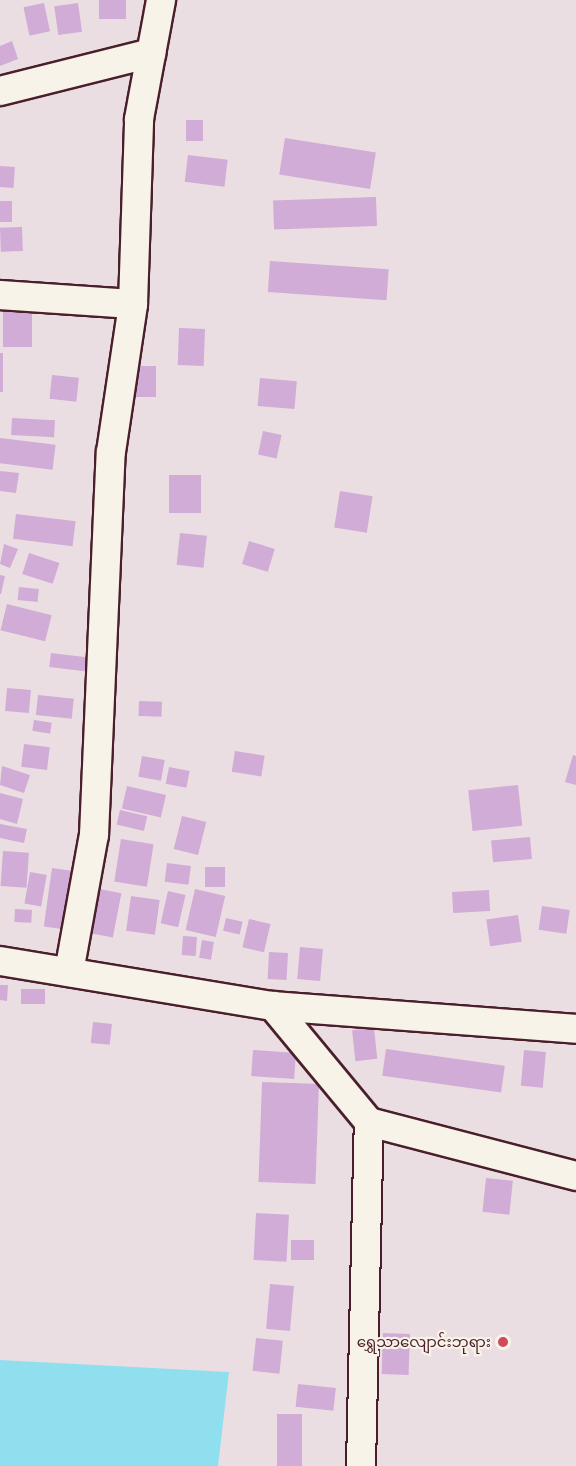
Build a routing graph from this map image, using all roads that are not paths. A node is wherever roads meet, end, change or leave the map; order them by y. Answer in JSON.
{"nodes":[{"id":1,"x":161,"y":0,"type":"edge"},
{"id":2,"x":151,"y":53,"type":"junction"},
{"id":3,"x":0,"y":91,"type":"edge"},
{"id":4,"x":0,"y":295,"type":"edge"},
{"id":5,"x":133,"y":304,"type":"junction"},
{"id":6,"x":0,"y":961,"type":"edge"},
{"id":7,"x":69,"y":972,"type":"junction"},
{"id":8,"x":273,"y":1006,"type":"junction"},
{"id":9,"x":576,"y":1029,"type":"edge"},
{"id":10,"x":369,"y":1122,"type":"junction"},
{"id":11,"x":576,"y":1176,"type":"edge"},
{"id":12,"x":361,"y":1466,"type":"edge"}],
"edges":[{"from":1,"to":2,"type":"street"},
{"from":2,"to":3,"type":"street"},
{"from":2,"to":5,"type":"street"},
{"from":4,"to":5,"type":"street"},
{"from":5,"to":7,"type":"street"},
{"from":6,"to":7,"type":"street"},
{"from":7,"to":8,"type":"street"},
{"from":8,"to":9,"type":"street"},
{"from":8,"to":10,"type":"street"},
{"from":10,"to":11,"type":"street"},
{"from":10,"to":12,"type":"street"}]}
